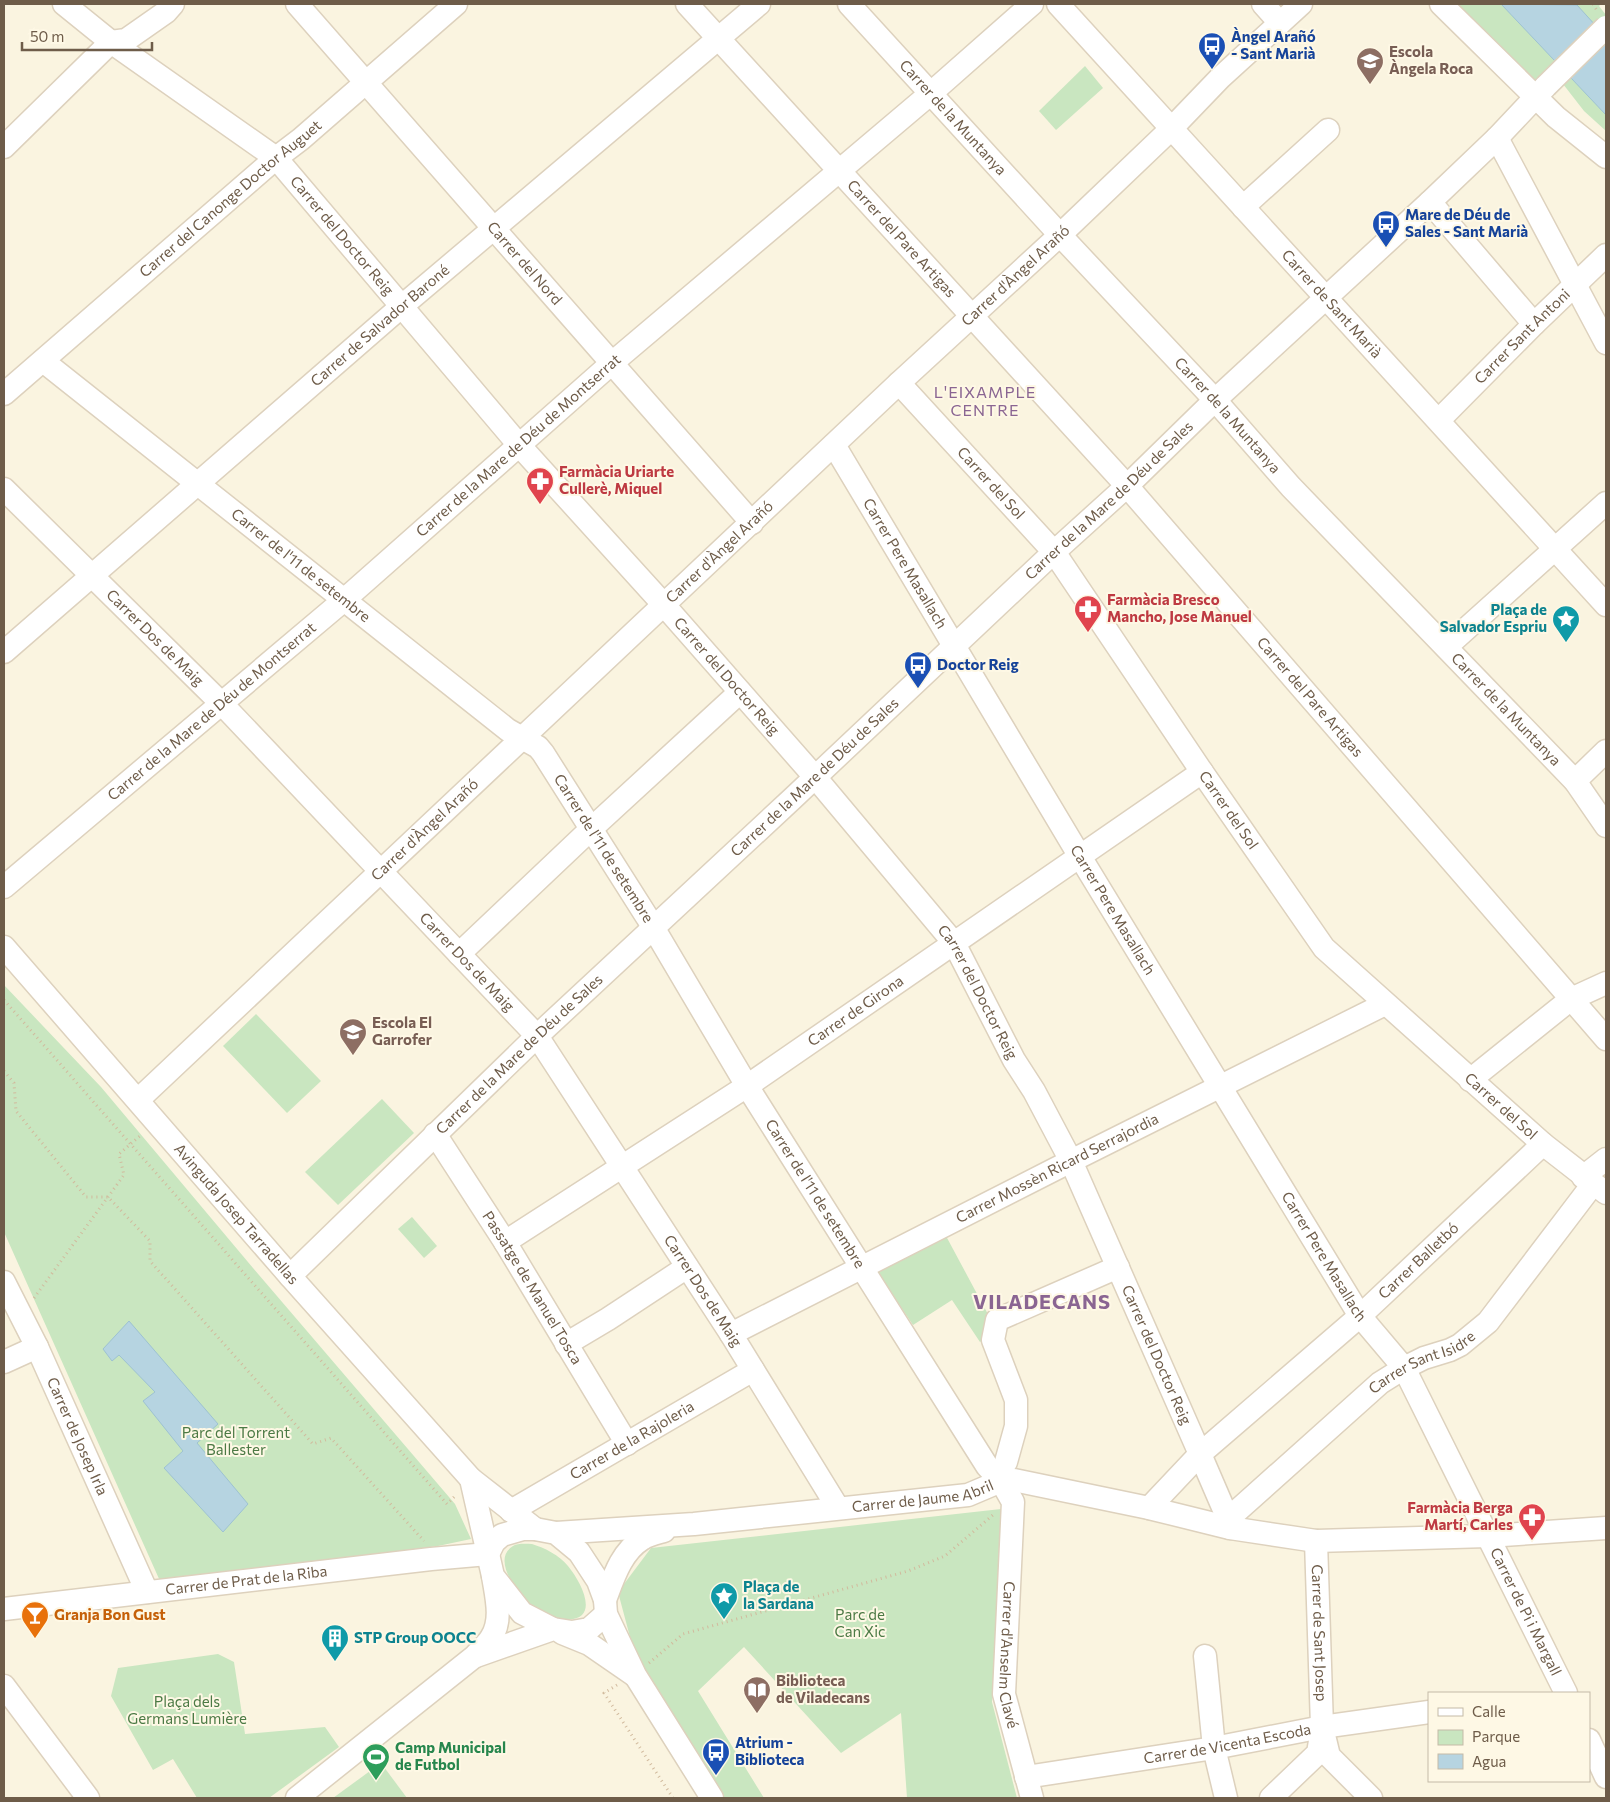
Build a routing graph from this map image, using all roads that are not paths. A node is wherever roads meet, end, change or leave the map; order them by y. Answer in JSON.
{"nodes":[{"id":1,"x":64,"y":4,"type":"edge"},
{"id":2,"x":173,"y":4,"type":"edge"},
{"id":3,"x":297,"y":4,"type":"edge"},
{"id":4,"x":456,"y":4,"type":"edge"},
{"id":5,"x":687,"y":4,"type":"edge"},
{"id":6,"x":759,"y":4,"type":"edge"},
{"id":7,"x":849,"y":4,"type":"edge"},
{"id":8,"x":1032,"y":4,"type":"edge"},
{"id":9,"x":1058,"y":4,"type":"edge"},
{"id":10,"x":1263,"y":4,"type":"edge"},
{"id":11,"x":1301,"y":4,"type":"edge"},
{"id":12,"x":1441,"y":4,"type":"edge"},
{"id":13,"x":1280,"y":23,"type":"junction"},
{"id":14,"x":1606,"y":27,"type":"edge"},
{"id":15,"x":719,"y":39,"type":"junction"},
{"id":16,"x":110,"y":42,"type":"junction"},
{"id":17,"x":366,"y":81,"type":"junction"},
{"id":18,"x":1541,"y":91,"type":"junction"},
{"id":19,"x":930,"y":94,"type":"junction"},
{"id":20,"x":1171,"y":129,"type":"junction"},
{"id":21,"x":1328,"y":130,"type":"dead end"},
{"id":22,"x":1497,"y":138,"type":"junction"},
{"id":23,"x":4,"y":147,"type":"edge"},
{"id":24,"x":1606,"y":157,"type":"edge"},
{"id":25,"x":276,"y":158,"type":"junction"},
{"id":26,"x":838,"y":171,"type":"junction"},
{"id":27,"x":1430,"y":202,"type":"junction"},
{"id":28,"x":1243,"y":207,"type":"junction"},
{"id":29,"x":494,"y":229,"type":"junction"},
{"id":30,"x":1060,"y":235,"type":"junction"},
{"id":31,"x":1606,"y":255,"type":"edge"},
{"id":32,"x":1575,"y":287,"type":"junction"},
{"id":33,"x":1325,"y":297,"type":"junction"},
{"id":34,"x":402,"y":306,"type":"junction"},
{"id":35,"x":972,"y":315,"type":"junction"},
{"id":36,"x":1534,"y":324,"type":"junction"},
{"id":37,"x":1606,"y":343,"type":"edge"},
{"id":38,"x":43,"y":361,"type":"junction"},
{"id":39,"x":612,"y":363,"type":"junction"},
{"id":40,"x":900,"y":383,"type":"junction"},
{"id":41,"x":4,"y":394,"type":"edge"},
{"id":42,"x":1215,"y":400,"type":"junction"},
{"id":43,"x":1439,"y":420,"type":"junction"},
{"id":44,"x":519,"y":445,"type":"junction"},
{"id":45,"x":834,"y":445,"type":"junction"},
{"id":46,"x":196,"y":484,"type":"junction"},
{"id":47,"x":1127,"y":486,"type":"junction"},
{"id":48,"x":4,"y":489,"type":"edge"},
{"id":49,"x":1606,"y":503,"type":"edge"},
{"id":50,"x":752,"y":523,"type":"junction"},
{"id":51,"x":1554,"y":549,"type":"junction"},
{"id":52,"x":1054,"y":552,"type":"junction"},
{"id":53,"x":92,"y":575,"type":"junction"},
{"id":54,"x":344,"y":600,"type":"junction"},
{"id":55,"x":664,"y":605,"type":"junction"},
{"id":56,"x":1606,"y":605,"type":"edge"},
{"id":57,"x":954,"y":646,"type":"junction"},
{"id":58,"x":1446,"y":647,"type":"junction"},
{"id":59,"x":4,"y":652,"type":"edge"},
{"id":60,"x":740,"y":692,"type":"junction"},
{"id":61,"x":222,"y":704,"type":"junction"},
{"id":62,"x":522,"y":739,"type":"junction"},
{"id":63,"x":1606,"y":751,"type":"edge"},
{"id":64,"x":1202,"y":772,"type":"junction"},
{"id":65,"x":815,"y":777,"type":"junction"},
{"id":66,"x":1575,"y":781,"type":"junction"},
{"id":67,"x":1606,"y":826,"type":"edge"},
{"id":68,"x":592,"y":829,"type":"junction"},
{"id":69,"x":1079,"y":855,"type":"junction"},
{"id":70,"x":381,"y":871,"type":"junction"},
{"id":71,"x":4,"y":887,"type":"edge"},
{"id":72,"x":654,"y":929,"type":"junction"},
{"id":73,"x":954,"y":943,"type":"junction"},
{"id":74,"x":4,"y":947,"type":"edge"},
{"id":75,"x":459,"y":954,"type":"junction"},
{"id":76,"x":1606,"y":983,"type":"edge"},
{"id":77,"x":1571,"y":999,"type":"junction"},
{"id":78,"x":1385,"y":1004,"type":"junction"},
{"id":79,"x":537,"y":1036,"type":"junction"},
{"id":80,"x":1606,"y":1039,"type":"edge"},
{"id":81,"x":1470,"y":1080,"type":"junction"},
{"id":82,"x":747,"y":1086,"type":"junction"},
{"id":83,"x":1219,"y":1086,"type":"junction"},
{"id":84,"x":138,"y":1100,"type":"junction"},
{"id":85,"x":435,"y":1134,"type":"junction"},
{"id":86,"x":1543,"y":1144,"type":"junction"},
{"id":87,"x":1606,"y":1159,"type":"edge"},
{"id":88,"x":1071,"y":1161,"type":"junction"},
{"id":89,"x":622,"y":1167,"type":"junction"},
{"id":90,"x":1594,"y":1184,"type":"edge"},
{"id":91,"x":505,"y":1242,"type":"junction"},
{"id":92,"x":687,"y":1267,"type":"junction"},
{"id":93,"x":1118,"y":1267,"type":"junction"},
{"id":94,"x":862,"y":1268,"type":"junction"},
{"id":95,"x":290,"y":1276,"type":"junction"},
{"id":96,"x":4,"y":1282,"type":"edge"},
{"id":97,"x":1360,"y":1316,"type":"junction"},
{"id":98,"x":731,"y":1334,"type":"junction"},
{"id":99,"x":566,"y":1344,"type":"junction"},
{"id":100,"x":37,"y":1347,"type":"junction"},
{"id":101,"x":4,"y":1362,"type":"edge"},
{"id":102,"x":1404,"y":1368,"type":"junction"},
{"id":103,"x":753,"y":1370,"type":"junction"},
{"id":104,"x":627,"y":1444,"type":"junction"},
{"id":105,"x":1200,"y":1454,"type":"junction"},
{"id":106,"x":1003,"y":1472,"type":"junction"},
{"id":107,"x":471,"y":1479,"type":"junction"},
{"id":108,"x":838,"y":1508,"type":"junction"},
{"id":109,"x":1149,"y":1508,"type":"junction"},
{"id":110,"x":511,"y":1511,"type":"junction"},
{"id":111,"x":1229,"y":1523,"type":"junction"},
{"id":112,"x":694,"y":1524,"type":"junction"},
{"id":113,"x":1606,"y":1528,"type":"edge"},
{"id":114,"x":546,"y":1531,"type":"junction"},
{"id":115,"x":1488,"y":1536,"type":"junction"},
{"id":116,"x":1316,"y":1541,"type":"junction"},
{"id":117,"x":488,"y":1554,"type":"junction"},
{"id":118,"x":493,"y":1576,"type":"junction"},
{"id":119,"x":146,"y":1592,"type":"junction"},
{"id":120,"x":606,"y":1607,"type":"junction"},
{"id":121,"x":4,"y":1609,"type":"edge"},
{"id":122,"x":553,"y":1630,"type":"junction"},
{"id":123,"x":475,"y":1656,"type":"junction"},
{"id":124,"x":1205,"y":1656,"type":"dead end"},
{"id":125,"x":635,"y":1676,"type":"junction"},
{"id":126,"x":4,"y":1686,"type":"edge"},
{"id":127,"x":1566,"y":1692,"type":"edge"},
{"id":128,"x":1428,"y":1712,"type":"edge"},
{"id":129,"x":1322,"y":1728,"type":"junction"},
{"id":130,"x":1590,"y":1742,"type":"edge"},
{"id":131,"x":1214,"y":1748,"type":"junction"},
{"id":132,"x":1026,"y":1777,"type":"junction"},
{"id":133,"x":1606,"y":1777,"type":"edge"},
{"id":134,"x":88,"y":1798,"type":"edge"},
{"id":135,"x":297,"y":1798,"type":"edge"},
{"id":136,"x":712,"y":1798,"type":"edge"},
{"id":137,"x":1032,"y":1798,"type":"edge"},
{"id":138,"x":1226,"y":1798,"type":"edge"},
{"id":139,"x":1271,"y":1798,"type":"edge"},
{"id":140,"x":1370,"y":1798,"type":"edge"}],
"edges":[{"from":1,"to":16,"type":"street","name":"Carrer del Doctor Reig"},
{"from":2,"to":16,"type":"street"},
{"from":3,"to":17,"type":"street","name":"Carrer del Nord"},
{"from":4,"to":17,"type":"street","name":"Carrer del Canonge Doctor Auguet"},
{"from":5,"to":15,"type":"street","name":"Carrer del Pare Artigas"},
{"from":6,"to":15,"type":"street","name":"Carrer de Salvador Baroné"},
{"from":7,"to":19,"type":"street","name":"Carrer de la Muntanya"},
{"from":8,"to":19,"type":"street","name":"Carrer de la Mare de Déu de Montserrat"},
{"from":9,"to":20,"type":"street","name":"Carrer de Sant Marià"},
{"from":10,"to":13,"type":"street"},
{"from":11,"to":13,"type":"street","name":"Carrer d'Àngel Arañó"},
{"from":12,"to":18,"type":"street"},
{"from":13,"to":20,"type":"street","name":"Carrer d'Àngel Arañó"},
{"from":14,"to":18,"type":"street","name":"Carrer de la Mare de Déu de Sales","bridge":true},
{"from":15,"to":26,"type":"street","name":"Carrer del Pare Artigas"},
{"from":15,"to":29,"type":"street","name":"Carrer de Salvador Baroné"},
{"from":16,"to":23,"type":"street"},
{"from":16,"to":25,"type":"street","name":"Carrer del Doctor Reig"},
{"from":17,"to":25,"type":"street","name":"Carrer del Canonge Doctor Auguet"},
{"from":17,"to":29,"type":"street","name":"Carrer del Nord"},
{"from":18,"to":22,"type":"street","name":"Carrer de la Mare de Déu de Sales"},
{"from":18,"to":24,"type":"street"},
{"from":19,"to":26,"type":"street","name":"Carrer de la Mare de Déu de Montserrat"},
{"from":19,"to":30,"type":"street","name":"Carrer de la Muntanya"},
{"from":20,"to":28,"type":"street","name":"Carrer de Sant Marià"},
{"from":20,"to":30,"type":"street","name":"Carrer d'Àngel Arañó"},
{"from":21,"to":28,"type":"street"},
{"from":22,"to":27,"type":"street","name":"Carrer de la Mare de Déu de Sales"},
{"from":22,"to":32,"type":"street"},
{"from":25,"to":34,"type":"street","name":"Carrer del Doctor Reig"},
{"from":25,"to":38,"type":"street","name":"Carrer del Canonge Doctor Auguet"},
{"from":26,"to":35,"type":"street","name":"Carrer del Pare Artigas"},
{"from":26,"to":39,"type":"street","name":"Carrer de la Mare de Déu de Montserrat"},
{"from":27,"to":33,"type":"street","name":"Carrer de la Mare de Déu de Sales"},
{"from":27,"to":36,"type":"street"},
{"from":28,"to":33,"type":"street","name":"Carrer de Sant Marià"},
{"from":29,"to":34,"type":"street","name":"Carrer de Salvador Baroné"},
{"from":29,"to":39,"type":"street","name":"Carrer del Nord"},
{"from":30,"to":35,"type":"street","name":"Carrer d'Àngel Arañó"},
{"from":30,"to":42,"type":"street","name":"Carrer de la Muntanya"},
{"from":31,"to":32,"type":"street","name":"Carrer Sant Antoni"},
{"from":32,"to":36,"type":"street","name":"Carrer Sant Antoni"},
{"from":32,"to":37,"type":"street"},
{"from":33,"to":42,"type":"street","name":"Carrer de la Mare de Déu de Sales"},
{"from":33,"to":43,"type":"street","name":"Carrer de Sant Marià"},
{"from":34,"to":44,"type":"street","name":"Carrer del Doctor Reig"},
{"from":34,"to":46,"type":"street","name":"Carrer de Salvador Baroné"},
{"from":35,"to":40,"type":"street","name":"Carrer d'Àngel Arañó"},
{"from":35,"to":47,"type":"street","name":"Carrer del Pare Artigas"},
{"from":36,"to":43,"type":"street","name":"Carrer Sant Antoni"},
{"from":38,"to":41,"type":"street","name":"Carrer del Canonge Doctor Auguet"},
{"from":38,"to":46,"type":"street","name":"Carrer de l'11 de setembre"},
{"from":39,"to":44,"type":"street","name":"Carrer de la Mare de Déu de Montserrat"},
{"from":39,"to":50,"type":"street","name":"Carrer del Nord"},
{"from":40,"to":45,"type":"street","name":"Carrer d'Àngel Arañó"},
{"from":40,"to":52,"type":"street","name":"Carrer del Sol"},
{"from":42,"to":47,"type":"street","name":"Carrer de la Mare de Déu de Sales"},
{"from":42,"to":58,"type":"street","name":"Carrer de la Muntanya"},
{"from":43,"to":51,"type":"street","name":"Carrer de Sant Marià"},
{"from":44,"to":54,"type":"street","name":"Carrer de la Mare de Déu de Montserrat"},
{"from":44,"to":55,"type":"street","name":"Carrer del Doctor Reig"},
{"from":45,"to":50,"type":"street","name":"Carrer d'Àngel Arañó"},
{"from":45,"to":57,"type":"street","name":"Carrer Pere Masallach"},
{"from":46,"to":53,"type":"street","name":"Carrer de Salvador Baroné"},
{"from":46,"to":54,"type":"street","name":"Carrer de l'11 de setembre"},
{"from":47,"to":52,"type":"street","name":"Carrer de la Mare de Déu de Sales"},
{"from":47,"to":77,"type":"street","name":"Carrer del Pare Artigas"},
{"from":48,"to":53,"type":"street","name":"Carrer Dos de Maig"},
{"from":49,"to":51,"type":"street"},
{"from":50,"to":55,"type":"street","name":"Carrer d'Àngel Arañó"},
{"from":51,"to":56,"type":"street","name":"Carrer de Sant Marià"},
{"from":51,"to":58,"type":"street"},
{"from":52,"to":57,"type":"street","name":"Carrer de la Mare de Déu de Sales"},
{"from":52,"to":64,"type":"street","name":"Carrer del Sol"},
{"from":53,"to":59,"type":"street","name":"Carrer de Salvador Baroné"},
{"from":53,"to":61,"type":"street","name":"Carrer Dos de Maig"},
{"from":54,"to":61,"type":"street","name":"Carrer de la Mare de Déu de Montserrat"},
{"from":54,"to":62,"type":"street","name":"Carrer de l'11 de setembre"},
{"from":55,"to":60,"type":"street","name":"Carrer del Doctor Reig"},
{"from":55,"to":62,"type":"street","name":"Carrer d'Àngel Arañó"},
{"from":57,"to":65,"type":"street","name":"Carrer de la Mare de Déu de Sales"},
{"from":57,"to":69,"type":"street","name":"Carrer Pere Masallach"},
{"from":58,"to":66,"type":"street","name":"Carrer de la Muntanya"},
{"from":60,"to":65,"type":"street","name":"Carrer del Doctor Reig"},
{"from":60,"to":68,"type":"street"},
{"from":61,"to":70,"type":"street","name":"Carrer Dos de Maig"},
{"from":61,"to":71,"type":"street","name":"Carrer de la Mare de Déu de Montserrat"},
{"from":62,"to":68,"type":"street","name":"Carrer de l'11 de setembre"},
{"from":62,"to":70,"type":"street","name":"Carrer d'Àngel Arañó"},
{"from":63,"to":66,"type":"street"},
{"from":64,"to":69,"type":"street","name":"Carrer de Girona"},
{"from":64,"to":78,"type":"street","name":"Carrer del Sol"},
{"from":65,"to":72,"type":"street","name":"Carrer de la Mare de Déu de Sales"},
{"from":65,"to":73,"type":"street","name":"Carrer del Doctor Reig"},
{"from":66,"to":67,"type":"street","name":"Carrer de la Muntanya"},
{"from":68,"to":72,"type":"street","name":"Carrer de l'11 de setembre"},
{"from":68,"to":75,"type":"street"},
{"from":69,"to":73,"type":"street","name":"Carrer de Girona"},
{"from":69,"to":83,"type":"street","name":"Carrer Pere Masallach"},
{"from":70,"to":75,"type":"street","name":"Carrer Dos de Maig"},
{"from":70,"to":84,"type":"street","name":"Carrer d'Àngel Arañó"},
{"from":72,"to":79,"type":"street","name":"Carrer de la Mare de Déu de Sales"},
{"from":72,"to":82,"type":"street","name":"Carrer de l'11 de setembre"},
{"from":73,"to":82,"type":"street","name":"Carrer de Girona"},
{"from":73,"to":88,"type":"street","name":"Carrer del Doctor Reig"},
{"from":74,"to":84,"type":"street","name":"Avinguda Josep Tarradellas"},
{"from":75,"to":79,"type":"street","name":"Carrer Dos de Maig"},
{"from":76,"to":77,"type":"street"},
{"from":77,"to":80,"type":"street","name":"Carrer del Pare Artigas"},
{"from":77,"to":81,"type":"street"},
{"from":78,"to":81,"type":"street","name":"Carrer del Sol"},
{"from":78,"to":83,"type":"street","name":"Carrer Mossèn Ricard Serrajordia"},
{"from":79,"to":85,"type":"street","name":"Carrer de la Mare de Déu de Sales"},
{"from":79,"to":89,"type":"street","name":"Carrer Dos de Maig"},
{"from":81,"to":86,"type":"street","name":"Carrer del Sol"},
{"from":82,"to":89,"type":"street","name":"Carrer de Girona"},
{"from":82,"to":94,"type":"street","name":"Carrer de l'11 de setembre"},
{"from":83,"to":88,"type":"street","name":"Carrer Mossèn Ricard Serrajordia"},
{"from":83,"to":97,"type":"street","name":"Carrer Pere Masallach"},
{"from":84,"to":95,"type":"street","name":"Avinguda Josep Tarradellas"},
{"from":85,"to":91,"type":"street","name":"Passatge de Manuel Tosca"},
{"from":85,"to":95,"type":"street","name":"Carrer de la Mare de Déu de Sales"},
{"from":86,"to":90,"type":"street","name":"Carrer del Sol"},
{"from":86,"to":97,"type":"street","name":"Carrer Balletbó"},
{"from":87,"to":90,"type":"street","name":"Carrer Sant Isidre"},
{"from":88,"to":93,"type":"street","name":"Carrer del Doctor Reig"},
{"from":88,"to":94,"type":"street","name":"Carrer Mossèn Ricard Serrajordia"},
{"from":89,"to":91,"type":"street","name":"Carrer de Girona"},
{"from":89,"to":92,"type":"street","name":"Carrer Dos de Maig"},
{"from":90,"to":102,"type":"street","name":"Carrer Sant Isidre"},
{"from":91,"to":99,"type":"street","name":"Passatge de Manuel Tosca"},
{"from":92,"to":98,"type":"street","name":"Carrer Dos de Maig"},
{"from":92,"to":99,"type":"street"},
{"from":93,"to":105,"type":"street","name":"Carrer del Doctor Reig"},
{"from":93,"to":106,"type":"street"},
{"from":94,"to":98,"type":"street","name":"Carrer Mossèn Ricard Serrajordia"},
{"from":94,"to":106,"type":"street","name":"Carrer de l'11 de setembre"},
{"from":95,"to":107,"type":"street","name":"Avinguda Josep Tarradellas"},
{"from":96,"to":100,"type":"street","name":"Carrer de Josep Irla"},
{"from":97,"to":102,"type":"street","name":"Carrer Pere Masallach"},
{"from":97,"to":105,"type":"street","name":"Carrer Balletbó"},
{"from":98,"to":103,"type":"street","name":"Carrer Dos de Maig"},
{"from":99,"to":104,"type":"street","name":"Passatge de Manuel Tosca"},
{"from":100,"to":101,"type":"street"},
{"from":100,"to":119,"type":"street","name":"Carrer de Josep Irla"},
{"from":102,"to":111,"type":"street","name":"Carrer Sant Isidre"},
{"from":102,"to":115,"type":"street","name":"Carrer de Pi i Margall"},
{"from":103,"to":104,"type":"street","name":"Carrer de la Rajoleria"},
{"from":103,"to":108,"type":"street","name":"Carrer Dos de Maig"},
{"from":104,"to":110,"type":"street","name":"Carrer de la Rajoleria"},
{"from":105,"to":109,"type":"street","name":"Carrer Balletbó"},
{"from":105,"to":111,"type":"street","name":"Carrer del Doctor Reig"},
{"from":106,"to":108,"type":"street","name":"Carrer de Jaume Abril"},
{"from":106,"to":109,"type":"street","name":"Carrer de Jaume Abril"},
{"from":106,"to":132,"type":"street","name":"Carrer d'Anselm Clavé"},
{"from":107,"to":110,"type":"street","name":"Avinguda Josep Tarradellas"},
{"from":107,"to":117,"type":"street","name":"Avinguda Josep Tarradellas"},
{"from":108,"to":112,"type":"street","name":"Carrer de Jaume Abril"},
{"from":109,"to":111,"type":"street","name":"Carrer de Jaume Abril"},
{"from":110,"to":114,"type":"street","name":"Avinguda Josep Tarradellas"},
{"from":111,"to":116,"type":"street"},
{"from":112,"to":114,"type":"street","name":"Carrer de Jaume Abril"},
{"from":112,"to":120,"type":"street","name":"Carrer de Jaume Abril"},
{"from":113,"to":115,"type":"street"},
{"from":114,"to":117,"type":"street"},
{"from":114,"to":120,"type":"street"},
{"from":115,"to":116,"type":"street"},
{"from":115,"to":127,"type":"street","name":"Carrer de Pi i Margall"},
{"from":116,"to":129,"type":"street","name":"Carrer de Sant Josep"},
{"from":117,"to":118,"type":"street"},
{"from":117,"to":119,"type":"street","name":"Carrer de Prat de la Riba"},
{"from":118,"to":122,"type":"street"},
{"from":118,"to":123,"type":"street"},
{"from":119,"to":121,"type":"street","name":"Carrer de Prat de la Riba"},
{"from":120,"to":122,"type":"street"},
{"from":120,"to":125,"type":"street"},
{"from":122,"to":123,"type":"street"},
{"from":122,"to":125,"type":"street"},
{"from":123,"to":135,"type":"street"},
{"from":124,"to":131,"type":"street"},
{"from":125,"to":136,"type":"street"},
{"from":126,"to":134,"type":"street"},
{"from":128,"to":129,"type":"street","name":"Carrer de Vicenta Escoda"},
{"from":129,"to":131,"type":"street","name":"Carrer de Vicenta Escoda"},
{"from":129,"to":139,"type":"street"},
{"from":129,"to":140,"type":"street","name":"Carrer de Sant Josep"},
{"from":130,"to":133,"type":"street"},
{"from":131,"to":132,"type":"street","name":"Carrer de Vicenta Escoda"},
{"from":131,"to":138,"type":"street"},
{"from":132,"to":137,"type":"street","name":"Carrer d'Anselm Clavé"}]}
